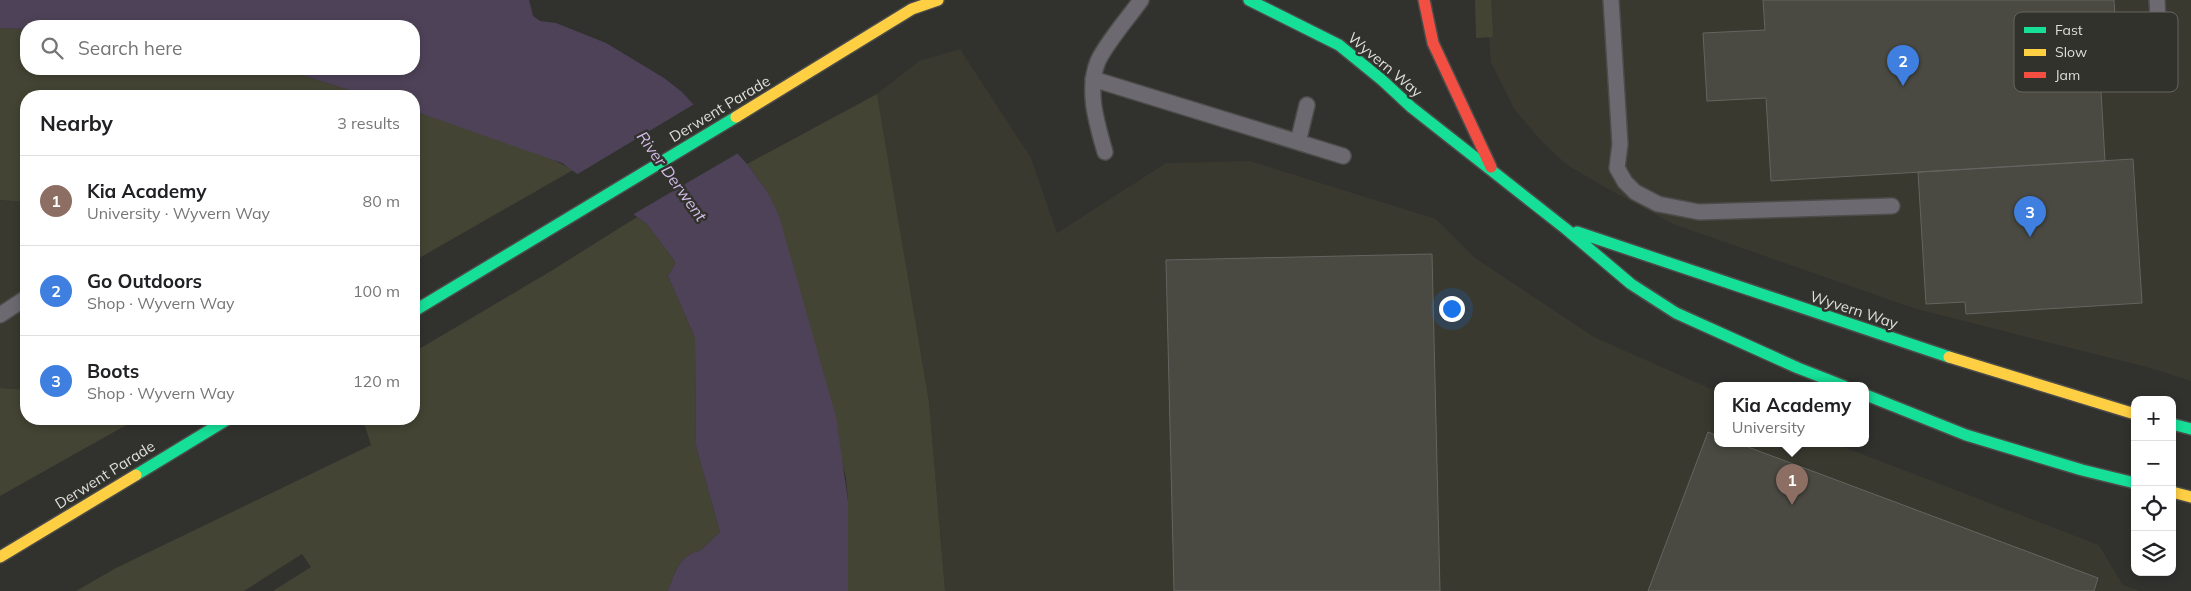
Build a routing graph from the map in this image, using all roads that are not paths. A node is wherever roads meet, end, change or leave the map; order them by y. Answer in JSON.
{"nodes":[{"id":1,"x":938,"y":0,"type":"edge"},
{"id":2,"x":1141,"y":0,"type":"edge"},
{"id":3,"x":1249,"y":0,"type":"edge"},
{"id":4,"x":1424,"y":0,"type":"edge"},
{"id":5,"x":1611,"y":0,"type":"edge"},
{"id":6,"x":916,"y":4,"type":"edge"},
{"id":7,"x":1093,"y":80,"type":"junction"},
{"id":8,"x":1307,"y":105,"type":"dead end"},
{"id":9,"x":1298,"y":142,"type":"junction"},
{"id":10,"x":1105,"y":152,"type":"dead end"},
{"id":11,"x":1343,"y":156,"type":"dead end"},
{"id":12,"x":1491,"y":169,"type":"junction"},
{"id":13,"x":1892,"y":206,"type":"dead end"},
{"id":14,"x":1566,"y":229,"type":"junction"},
{"id":15,"x":20,"y":302,"type":"edge"},
{"id":16,"x":420,"y":307,"type":"edge"},
{"id":17,"x":0,"y":315,"type":"edge"},
{"id":18,"x":1834,"y":382,"type":"edge"},
{"id":19,"x":1869,"y":396,"type":"edge"},
{"id":20,"x":2131,"y":413,"type":"edge"},
{"id":21,"x":218,"y":425,"type":"edge"},
{"id":22,"x":2176,"y":425,"type":"edge"},
{"id":23,"x":2191,"y":429,"type":"edge"},
{"id":24,"x":2131,"y":482,"type":"edge"},
{"id":25,"x":2176,"y":493,"type":"edge"},
{"id":26,"x":2191,"y":497,"type":"edge"},
{"id":27,"x":0,"y":557,"type":"edge"}],
"edges":[{"from":1,"to":6,"type":"street","name":"Derwent Parade"},
{"from":2,"to":7,"type":"lane"},
{"from":3,"to":12,"type":"street","name":"Wyvern Way"},
{"from":4,"to":12,"type":"street","name":"Wyvern Way"},
{"from":5,"to":13,"type":"lane"},
{"from":6,"to":16,"type":"street","name":"Derwent Parade"},
{"from":7,"to":9,"type":"lane"},
{"from":7,"to":10,"type":"lane"},
{"from":8,"to":9,"type":"lane"},
{"from":9,"to":11,"type":"lane"},
{"from":12,"to":14,"type":"street","name":"Wyvern Way"},
{"from":14,"to":18,"type":"street","name":"Wyvern Way"},
{"from":14,"to":20,"type":"street","name":"Wyvern Way"},
{"from":15,"to":17,"type":"lane"},
{"from":19,"to":24,"type":"street"},
{"from":21,"to":27,"type":"street","name":"Derwent Parade"},
{"from":22,"to":23,"type":"street"},
{"from":25,"to":26,"type":"street"}]}
